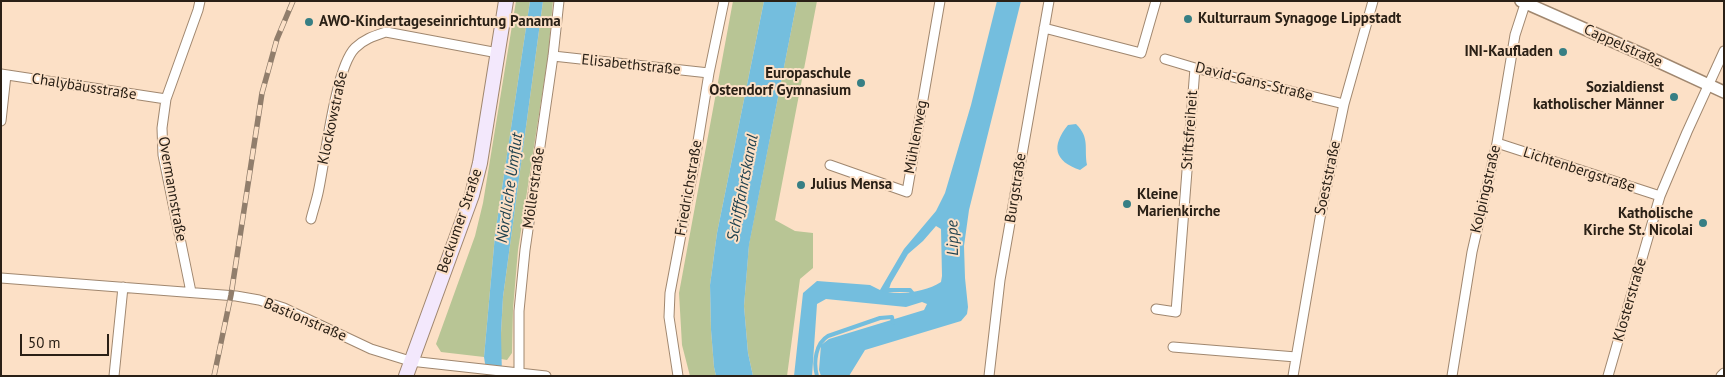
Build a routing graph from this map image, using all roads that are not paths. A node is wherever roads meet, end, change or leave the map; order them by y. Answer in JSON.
{"nodes":[{"id":1,"x":200,"y":1,"type":"edge"},
{"id":2,"x":506,"y":1,"type":"edge"},
{"id":3,"x":559,"y":1,"type":"edge"},
{"id":4,"x":724,"y":1,"type":"edge"},
{"id":5,"x":940,"y":1,"type":"edge"},
{"id":6,"x":1049,"y":1,"type":"edge"},
{"id":7,"x":1156,"y":1,"type":"edge"},
{"id":8,"x":1373,"y":1,"type":"edge"},
{"id":9,"x":1524,"y":2,"type":"edge"},
{"id":10,"x":1044,"y":28,"type":"junction"},
{"id":11,"x":1724,"y":52,"type":"edge"},
{"id":12,"x":498,"y":53,"type":"junction"},
{"id":13,"x":553,"y":56,"type":"junction"},
{"id":14,"x":1165,"y":58,"type":"dead end"},
{"id":15,"x":1195,"y":68,"type":"junction"},
{"id":16,"x":709,"y":73,"type":"junction"},
{"id":17,"x":3,"y":74,"type":"edge"},
{"id":18,"x":1708,"y":86,"type":"junction"},
{"id":19,"x":1724,"y":92,"type":"edge"},
{"id":20,"x":166,"y":99,"type":"junction"},
{"id":21,"x":1344,"y":104,"type":"junction"},
{"id":22,"x":1,"y":121,"type":"edge"},
{"id":23,"x":1497,"y":143,"type":"junction"},
{"id":24,"x":830,"y":165,"type":"dead end"},
{"id":25,"x":1660,"y":196,"type":"junction"},
{"id":26,"x":311,"y":219,"type":"dead end"},
{"id":27,"x":1,"y":278,"type":"edge"},
{"id":28,"x":123,"y":287,"type":"junction"},
{"id":29,"x":191,"y":292,"type":"junction"},
{"id":30,"x":1156,"y":309,"type":"dead end"},
{"id":31,"x":1173,"y":347,"type":"dead end"},
{"id":32,"x":1296,"y":357,"type":"junction"},
{"id":33,"x":410,"y":361,"type":"junction"},
{"id":34,"x":519,"y":374,"type":"edge"},
{"id":35,"x":1724,"y":374,"type":"edge"},
{"id":36,"x":114,"y":376,"type":"edge"},
{"id":37,"x":406,"y":376,"type":"edge"},
{"id":38,"x":546,"y":376,"type":"edge"},
{"id":39,"x":678,"y":376,"type":"edge"},
{"id":40,"x":989,"y":376,"type":"edge"},
{"id":41,"x":1292,"y":376,"type":"edge"},
{"id":42,"x":1452,"y":376,"type":"edge"},
{"id":43,"x":1608,"y":376,"type":"edge"},
{"id":44,"x":1721,"y":376,"type":"edge"}],
"edges":[{"from":1,"to":20,"type":"street","name":"Overmannstraße"},
{"from":2,"to":12,"type":"main road","name":"Beckumer Straße"},
{"from":3,"to":13,"type":"street","name":"Möllerstraße"},
{"from":4,"to":16,"type":"street","name":"Friedrichstraße"},
{"from":5,"to":24,"type":"street","name":"Mühlenweg"},
{"from":6,"to":10,"type":"street","name":"Burgstraße"},
{"from":7,"to":10,"type":"street"},
{"from":8,"to":21,"type":"street","name":"Soeststraße"},
{"from":9,"to":18,"type":"street","name":"Cappelstraße"},
{"from":9,"to":23,"type":"street","name":"Kolpingstraße"},
{"from":10,"to":40,"type":"street","name":"Burgstraße"},
{"from":11,"to":18,"type":"street","name":"Klosterstraße"},
{"from":12,"to":26,"type":"street","name":"Klockowstraße"},
{"from":12,"to":33,"type":"main road","name":"Beckumer Straße"},
{"from":13,"to":16,"type":"street","name":"Elisabethstraße"},
{"from":13,"to":34,"type":"street","name":"Möllerstraße"},
{"from":14,"to":15,"type":"street","name":"David-Gans-Straße"},
{"from":15,"to":21,"type":"street","name":"David-Gans-Straße"},
{"from":15,"to":30,"type":"street","name":"Stiftsfreiheit"},
{"from":16,"to":39,"type":"street","name":"Friedrichstraße"},
{"from":17,"to":20,"type":"street","name":"Chalybäusstraße"},
{"from":17,"to":22,"type":"street"},
{"from":18,"to":19,"type":"street","name":"Cappelstraße"},
{"from":18,"to":25,"type":"street","name":"Klosterstraße"},
{"from":20,"to":29,"type":"street","name":"Overmannstraße"},
{"from":21,"to":32,"type":"street","name":"Soeststraße"},
{"from":23,"to":25,"type":"street","name":"Lichtenbergstraße"},
{"from":23,"to":42,"type":"street","name":"Kolpingstraße"},
{"from":25,"to":43,"type":"street","name":"Klosterstraße"},
{"from":27,"to":28,"type":"street","name":"Bastionstraße"},
{"from":28,"to":29,"type":"street","name":"Bastionstraße"},
{"from":28,"to":36,"type":"street"},
{"from":29,"to":33,"type":"street","name":"Bastionstraße"},
{"from":31,"to":32,"type":"street"},
{"from":32,"to":41,"type":"street","name":"Soeststraße"},
{"from":33,"to":34,"type":"street","name":"Bastionstraße"},
{"from":33,"to":37,"type":"main road","name":"Beckumer Straße"},
{"from":34,"to":38,"type":"street","name":"Bastionstraße"},
{"from":35,"to":44,"type":"street"}]}
